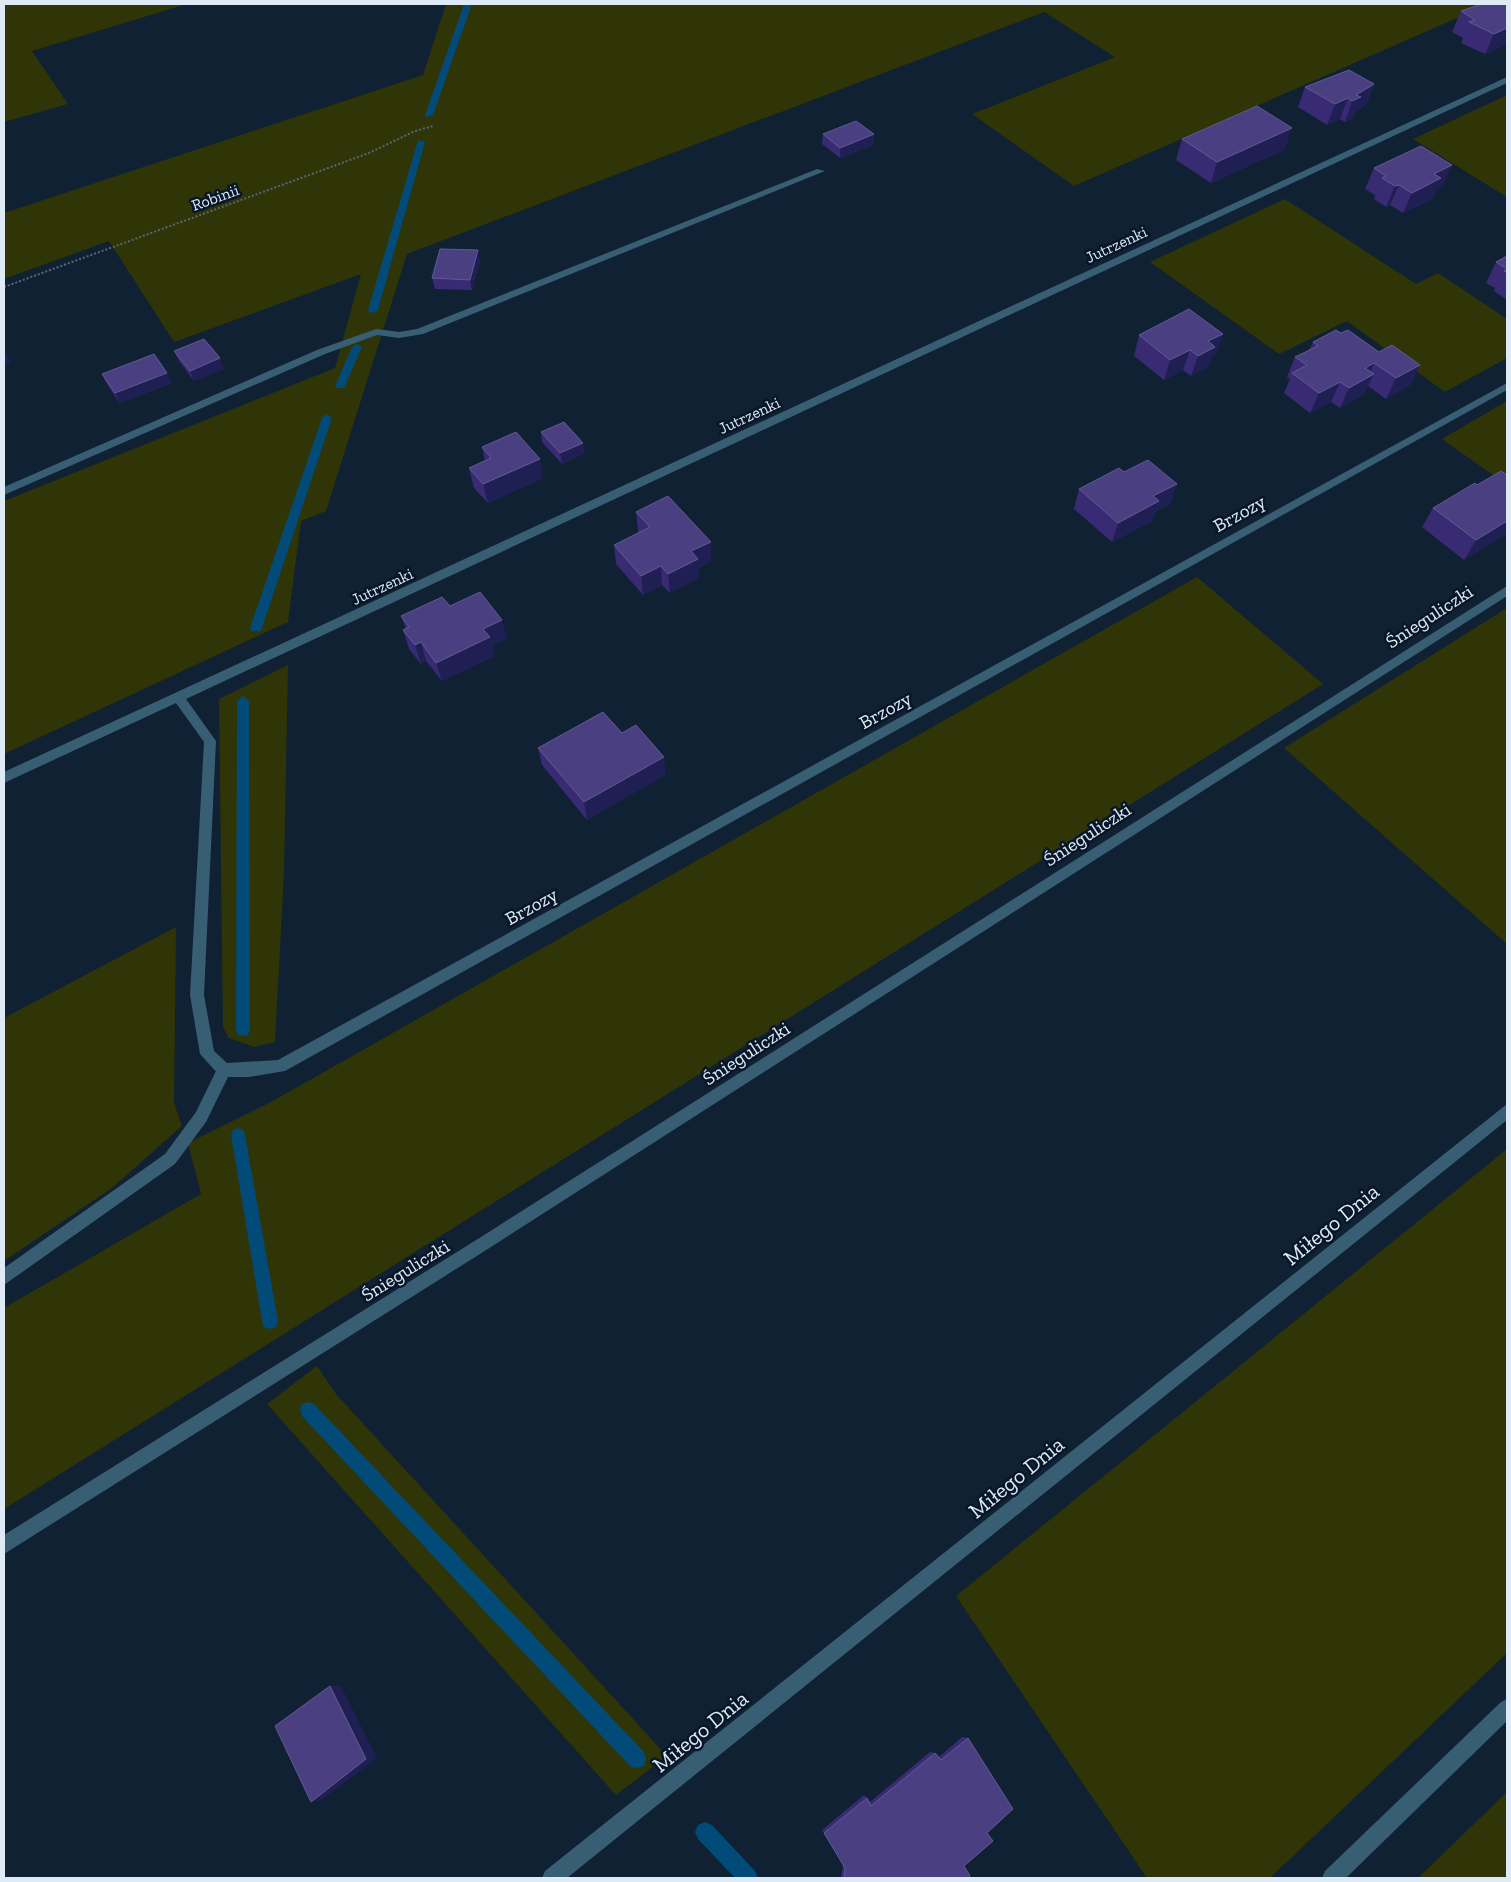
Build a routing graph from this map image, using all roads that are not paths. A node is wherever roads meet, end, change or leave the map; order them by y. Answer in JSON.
{"nodes":[{"id":1,"x":1507,"y":80,"type":"edge"},
{"id":2,"x":820,"y":172,"type":"dead end"},
{"id":3,"x":1507,"y":386,"type":"edge"},
{"id":4,"x":4,"y":491,"type":"edge"},
{"id":5,"x":1507,"y":590,"type":"edge"},
{"id":6,"x":178,"y":698,"type":"junction"},
{"id":7,"x":4,"y":778,"type":"edge"},
{"id":8,"x":224,"y":1070,"type":"junction"},
{"id":9,"x":1507,"y":1111,"type":"edge"},
{"id":10,"x":4,"y":1277,"type":"edge"},
{"id":11,"x":4,"y":1545,"type":"edge"},
{"id":12,"x":1507,"y":1708,"type":"edge"},
{"id":13,"x":552,"y":1878,"type":"edge"},
{"id":14,"x":1332,"y":1878,"type":"edge"}],
"edges":[{"from":1,"to":6,"type":"street","name":"Jutrzenki"},
{"from":2,"to":4,"type":"street"},
{"from":3,"to":8,"type":"street","name":"Brzozy"},
{"from":5,"to":11,"type":"street","name":"Śnieguliczki"},
{"from":6,"to":7,"type":"street","name":"Jutrzenki"},
{"from":6,"to":8,"type":"street"},
{"from":8,"to":10,"type":"street"},
{"from":9,"to":13,"type":"street","name":"Miłego Dnia"},
{"from":12,"to":14,"type":"street"}]}
